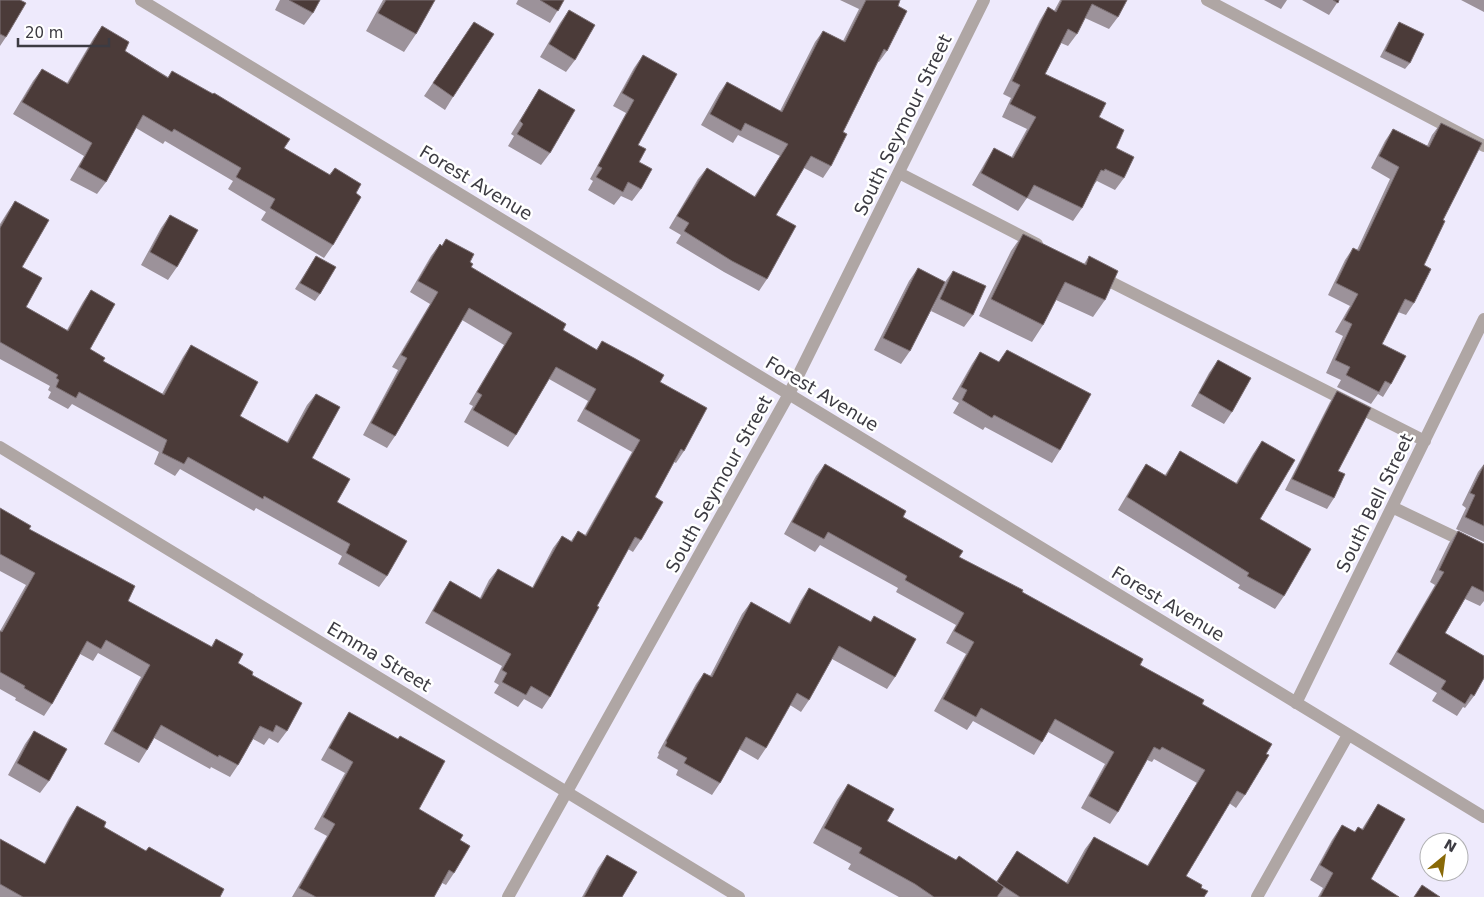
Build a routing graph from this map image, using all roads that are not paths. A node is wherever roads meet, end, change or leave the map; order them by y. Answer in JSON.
{"nodes":[{"id":1,"x":141,"y":0,"type":"edge"},
{"id":2,"x":984,"y":0,"type":"edge"},
{"id":3,"x":1207,"y":0,"type":"edge"},
{"id":4,"x":1484,"y":146,"type":"edge"},
{"id":5,"x":899,"y":173,"type":"junction"},
{"id":6,"x":1045,"y":248,"type":"edge"},
{"id":7,"x":1088,"y":270,"type":"edge"},
{"id":8,"x":1484,"y":319,"type":"edge"},
{"id":9,"x":789,"y":394,"type":"junction"},
{"id":10,"x":1425,"y":441,"type":"junction"},
{"id":11,"x":0,"y":447,"type":"edge"},
{"id":12,"x":1392,"y":507,"type":"junction"},
{"id":13,"x":1484,"y":551,"type":"edge"},
{"id":14,"x":1296,"y":703,"type":"junction"},
{"id":15,"x":1348,"y":735,"type":"junction"},
{"id":16,"x":567,"y":792,"type":"junction"},
{"id":17,"x":1484,"y":818,"type":"edge"},
{"id":18,"x":508,"y":897,"type":"edge"},
{"id":19,"x":739,"y":897,"type":"edge"},
{"id":20,"x":1257,"y":897,"type":"edge"}],
"edges":[{"from":1,"to":9,"type":"street","name":"Forest Avenue"},
{"from":2,"to":5,"type":"street","name":"South Seymour Street"},
{"from":3,"to":4,"type":"street"},
{"from":5,"to":6,"type":"street"},
{"from":5,"to":9,"type":"street","name":"South Seymour Street"},
{"from":7,"to":10,"type":"street"},
{"from":8,"to":10,"type":"street","name":"South Bell Street"},
{"from":9,"to":14,"type":"street","name":"Forest Avenue"},
{"from":9,"to":16,"type":"street","name":"South Seymour Street"},
{"from":10,"to":12,"type":"street","name":"South Bell Street"},
{"from":11,"to":16,"type":"street","name":"Emma Street"},
{"from":12,"to":13,"type":"street"},
{"from":12,"to":14,"type":"street","name":"South Bell Street"},
{"from":14,"to":15,"type":"street","name":"Forest Avenue"},
{"from":15,"to":17,"type":"street","name":"Forest Avenue"},
{"from":15,"to":20,"type":"street"},
{"from":16,"to":18,"type":"street","name":"South Seymour Street"},
{"from":16,"to":19,"type":"street","name":"Emma Street"}]}
